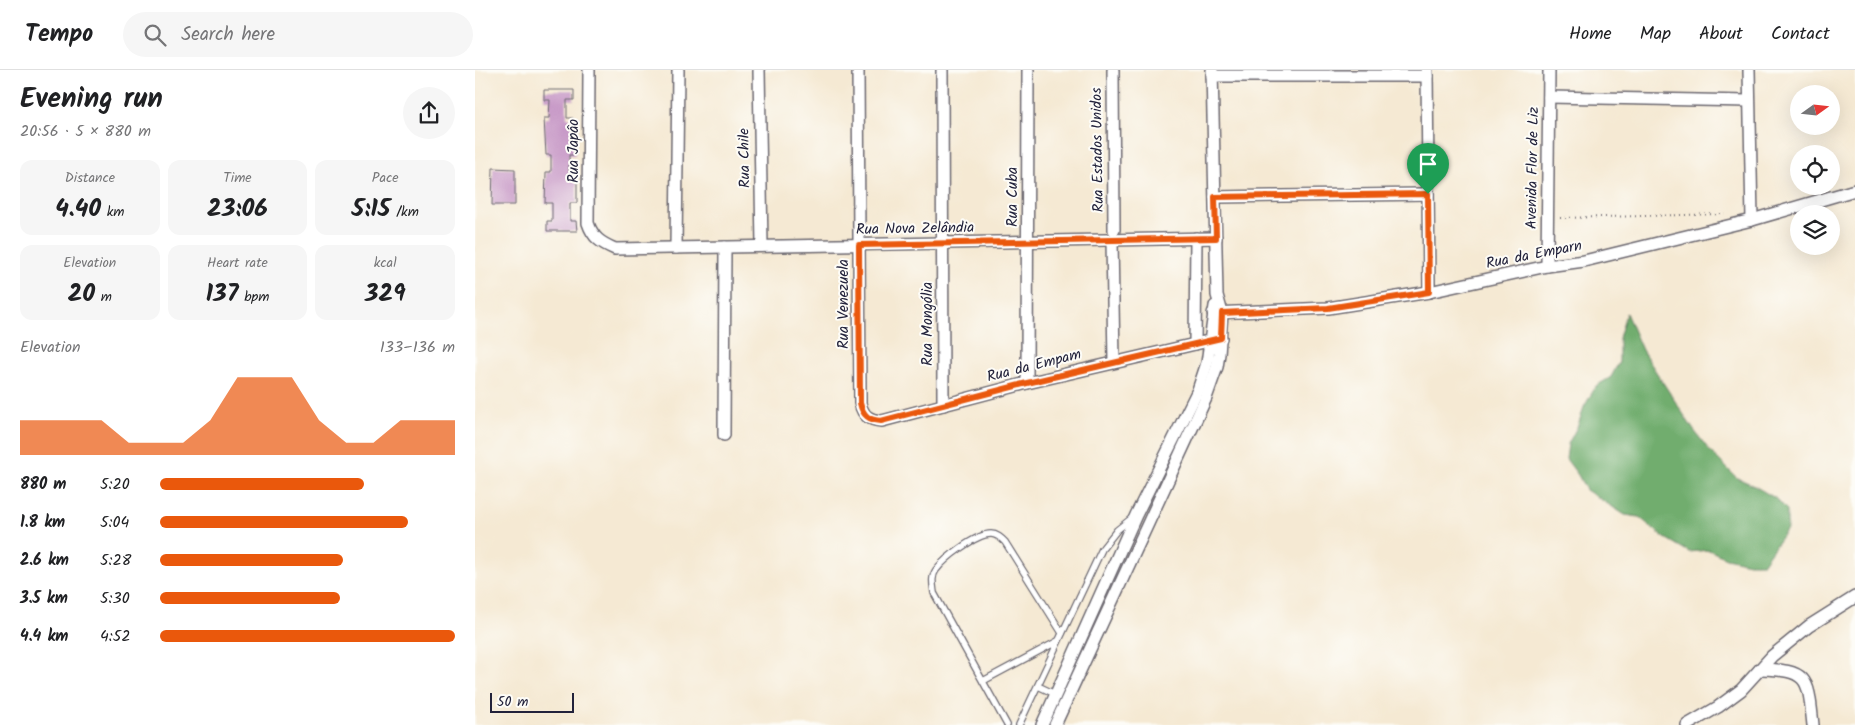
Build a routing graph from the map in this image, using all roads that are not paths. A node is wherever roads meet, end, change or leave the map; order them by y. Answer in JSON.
{"nodes":[{"id":1,"x":589,"y":70,"type":"edge"},
{"id":2,"x":678,"y":70,"type":"edge"},
{"id":3,"x":759,"y":70,"type":"edge"},
{"id":4,"x":858,"y":70,"type":"edge"},
{"id":5,"x":942,"y":70,"type":"edge"},
{"id":6,"x":1028,"y":70,"type":"edge"},
{"id":7,"x":1113,"y":70,"type":"edge"},
{"id":8,"x":1549,"y":70,"type":"edge"},
{"id":9,"x":1749,"y":70,"type":"edge"},
{"id":10,"x":1212,"y":73,"type":"edge"},
{"id":11,"x":1427,"y":73,"type":"edge"},
{"id":12,"x":1549,"y":98,"type":"junction"},
{"id":13,"x":1748,"y":101,"type":"junction"},
{"id":14,"x":1855,"y":190,"type":"edge"},
{"id":15,"x":1428,"y":194,"type":"junction"},
{"id":16,"x":1215,"y":197,"type":"junction"},
{"id":17,"x":1753,"y":220,"type":"junction"},
{"id":18,"x":1113,"y":235,"type":"junction"},
{"id":19,"x":1196,"y":238,"type":"junction"},
{"id":20,"x":1216,"y":238,"type":"junction"},
{"id":21,"x":1028,"y":241,"type":"junction"},
{"id":22,"x":942,"y":243,"type":"junction"},
{"id":23,"x":859,"y":245,"type":"junction"},
{"id":24,"x":762,"y":246,"type":"junction"},
{"id":25,"x":725,"y":247,"type":"junction"},
{"id":26,"x":676,"y":248,"type":"junction"},
{"id":27,"x":615,"y":249,"type":"joint"},
{"id":28,"x":1547,"y":266,"type":"junction"},
{"id":29,"x":1429,"y":292,"type":"junction"},
{"id":30,"x":1217,"y":313,"type":"junction"},
{"id":31,"x":1215,"y":339,"type":"junction"},
{"id":32,"x":1195,"y":344,"type":"junction"},
{"id":33,"x":1114,"y":362,"type":"junction"},
{"id":34,"x":1027,"y":383,"type":"junction"},
{"id":35,"x":943,"y":405,"type":"junction"},
{"id":36,"x":866,"y":417,"type":"joint"},
{"id":37,"x":724,"y":435,"type":"dead end"},
{"id":38,"x":1135,"y":515,"type":"junction"},
{"id":39,"x":1855,"y":597,"type":"edge"},
{"id":40,"x":1062,"y":633,"type":"junction"},
{"id":41,"x":1058,"y":641,"type":"junction"},
{"id":42,"x":1760,"y":669,"type":"junction"},
{"id":43,"x":983,"y":681,"type":"junction"},
{"id":44,"x":1038,"y":686,"type":"junction"},
{"id":45,"x":1055,"y":694,"type":"junction"},
{"id":46,"x":1067,"y":700,"type":"junction"},
{"id":47,"x":1007,"y":725,"type":"edge"},
{"id":48,"x":1019,"y":725,"type":"edge"},
{"id":49,"x":1042,"y":725,"type":"edge"},
{"id":50,"x":1055,"y":725,"type":"edge"},
{"id":51,"x":1687,"y":725,"type":"edge"},
{"id":52,"x":1813,"y":725,"type":"edge"}],
"edges":[{"from":1,"to":27,"type":"street","name":"Rua Japâo"},
{"from":2,"to":26,"type":"street"},
{"from":3,"to":24,"type":"street","name":"Rua Chile"},
{"from":4,"to":23,"type":"street","name":"Rua Venezuela"},
{"from":5,"to":22,"type":"street","name":"Rua Mongólia"},
{"from":6,"to":21,"type":"street","name":"Rua Cuba"},
{"from":7,"to":18,"type":"street","name":"Rua Estados Unidos"},
{"from":8,"to":12,"type":"street","name":"Avenida Flor de Liz"},
{"from":9,"to":13,"type":"street"},
{"from":10,"to":11,"type":"street"},
{"from":10,"to":16,"type":"street"},
{"from":11,"to":15,"type":"street"},
{"from":12,"to":13,"type":"street"},
{"from":12,"to":28,"type":"street","name":"Avenida Flor de Liz"},
{"from":13,"to":17,"type":"street"},
{"from":14,"to":17,"type":"street","name":"Rua da Emparn"},
{"from":15,"to":16,"type":"street"},
{"from":15,"to":29,"type":"street"},
{"from":16,"to":20,"type":"street"},
{"from":17,"to":28,"type":"street","name":"Rua da Emparn"},
{"from":18,"to":19,"type":"street","name":"Rua Nova Zelândia"},
{"from":18,"to":21,"type":"street","name":"Rua Nova Zelândia"},
{"from":18,"to":33,"type":"street","name":"Rua Estados Unidos"},
{"from":19,"to":20,"type":"street","name":"Rua Nova Zelândia"},
{"from":19,"to":32,"type":"street"},
{"from":20,"to":30,"type":"street"},
{"from":21,"to":22,"type":"street","name":"Rua Nova Zelândia"},
{"from":21,"to":34,"type":"street","name":"Rua Cuba"},
{"from":22,"to":23,"type":"street","name":"Rua Nova Zelândia"},
{"from":22,"to":35,"type":"street","name":"Rua Mongólia"},
{"from":23,"to":24,"type":"street","name":"Rua Nova Zelândia"},
{"from":23,"to":36,"type":"street","name":"Rua Venezuela"},
{"from":24,"to":25,"type":"street","name":"Rua Nova Zelândia"},
{"from":25,"to":26,"type":"street","name":"Rua Nova Zelândia"},
{"from":25,"to":37,"type":"street"},
{"from":26,"to":27,"type":"street","name":"Rua Nova Zelândia"},
{"from":28,"to":29,"type":"street","name":"Rua da Emparn"},
{"from":29,"to":30,"type":"street","name":"Rua da Emparn"},
{"from":30,"to":31,"type":"street"},
{"from":31,"to":32,"type":"street","name":"Rua da Empam"},
{"from":31,"to":38,"type":"street"},
{"from":31,"to":46,"type":"street"},
{"from":32,"to":33,"type":"street","name":"Rua da Empam"},
{"from":33,"to":34,"type":"street","name":"Rua da Empam"},
{"from":34,"to":35,"type":"street","name":"Rua da Empam"},
{"from":35,"to":36,"type":"street","name":"Rua da Empam"},
{"from":38,"to":40,"type":"lane"},
{"from":38,"to":45,"type":"street"},
{"from":39,"to":42,"type":"street"},
{"from":40,"to":41,"type":"lane"},
{"from":40,"to":43,"type":"lane"},
{"from":41,"to":43,"type":"lane"},
{"from":41,"to":44,"type":"lane"},
{"from":42,"to":51,"type":"street"},
{"from":42,"to":52,"type":"street"},
{"from":43,"to":47,"type":"lane"},
{"from":44,"to":45,"type":"lane"},
{"from":44,"to":48,"type":"lane"},
{"from":45,"to":46,"type":"street"},
{"from":45,"to":49,"type":"street"},
{"from":46,"to":50,"type":"street"}]}
